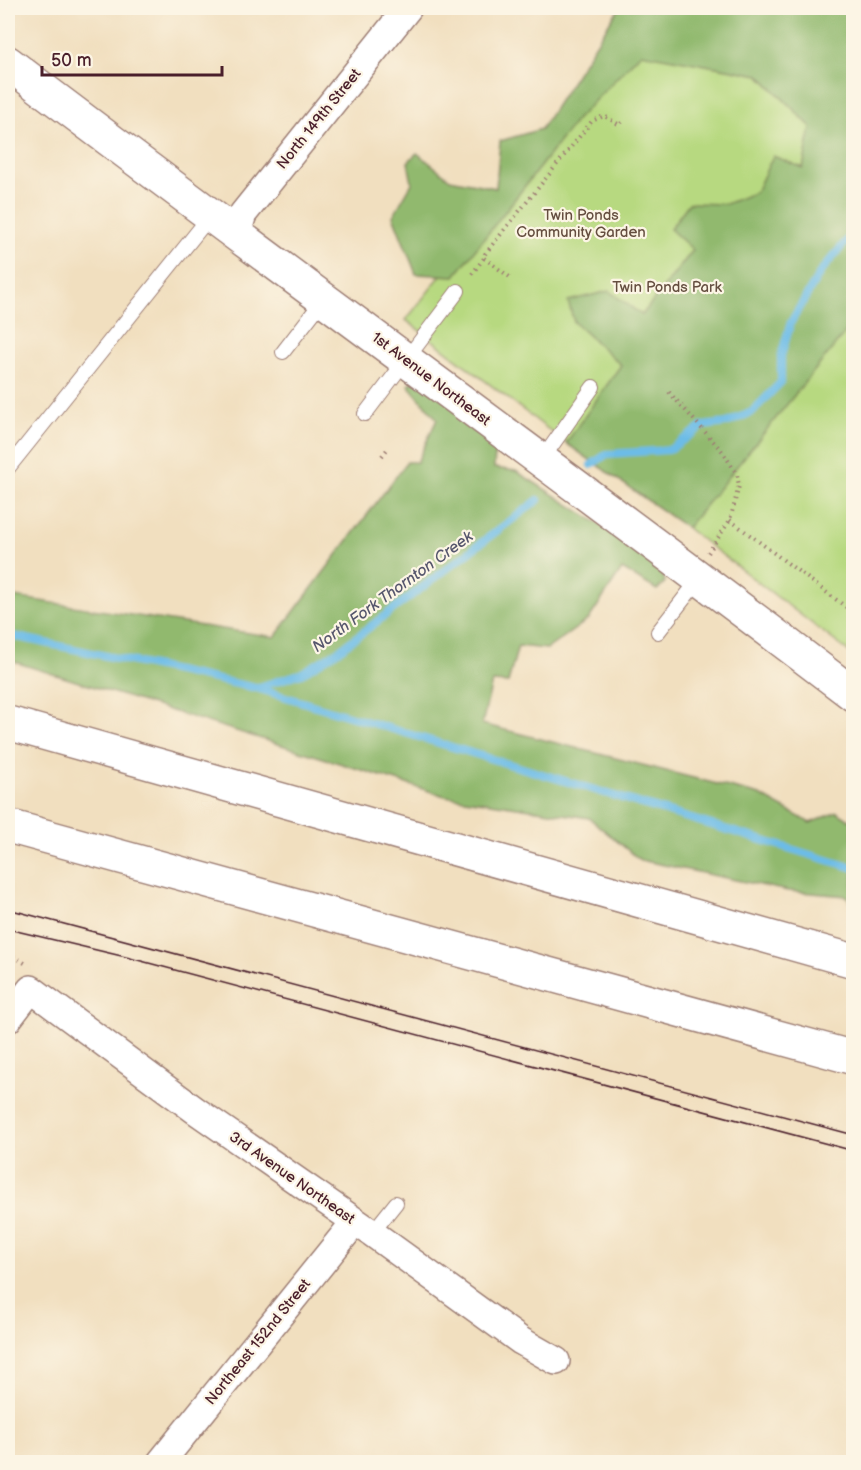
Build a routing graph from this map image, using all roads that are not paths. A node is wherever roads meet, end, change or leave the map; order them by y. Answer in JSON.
{"nodes":[{"id":1,"x":408,"y":8,"type":"edge"},
{"id":2,"x":8,"y":63,"type":"edge"},
{"id":3,"x":224,"y":224,"type":"junction"},
{"id":4,"x":458,"y":291,"type":"dead end"},
{"id":5,"x":325,"y":299,"type":"junction"},
{"id":6,"x":283,"y":352,"type":"dead end"},
{"id":7,"x":406,"y":360,"type":"junction"},
{"id":8,"x":593,"y":387,"type":"dead end"},
{"id":9,"x":365,"y":414,"type":"dead end"},
{"id":10,"x":541,"y":462,"type":"junction"},
{"id":11,"x":8,"y":468,"type":"edge"},
{"id":12,"x":701,"y":569,"type":"junction"},
{"id":13,"x":658,"y":632,"type":"dead end"},
{"id":14,"x":854,"y":695,"type":"edge"},
{"id":15,"x":8,"y":723,"type":"edge"},
{"id":16,"x":10,"y":827,"type":"edge"},
{"id":17,"x":854,"y":961,"type":"edge"},
{"id":18,"x":8,"y":1019,"type":"edge"},
{"id":19,"x":854,"y":1058,"type":"edge"},
{"id":20,"x":396,"y":1203,"type":"dead end"},
{"id":21,"x":363,"y":1228,"type":"junction"},
{"id":22,"x":556,"y":1361,"type":"dead end"},
{"id":23,"x":161,"y":1462,"type":"edge"}],
"edges":[{"from":1,"to":3,"type":"street","name":"North 149th Street"},
{"from":2,"to":3,"type":"main road","name":"1st Avenue Northeast"},
{"from":3,"to":5,"type":"main road","name":"1st Avenue Northeast"},
{"from":3,"to":11,"type":"lane"},
{"from":4,"to":7,"type":"lane"},
{"from":5,"to":6,"type":"lane"},
{"from":5,"to":7,"type":"main road","name":"1st Avenue Northeast"},
{"from":7,"to":9,"type":"lane"},
{"from":7,"to":10,"type":"main road","name":"1st Avenue Northeast"},
{"from":8,"to":10,"type":"lane"},
{"from":10,"to":12,"type":"main road","name":"1st Avenue Northeast"},
{"from":12,"to":13,"type":"lane"},
{"from":12,"to":14,"type":"main road","name":"1st Avenue Northeast"},
{"from":15,"to":17,"type":"main road"},
{"from":16,"to":19,"type":"main road"},
{"from":18,"to":21,"type":"street","name":"3rd Avenue Northeast"},
{"from":20,"to":21,"type":"lane"},
{"from":21,"to":22,"type":"street","name":"3rd Avenue Northeast"},
{"from":21,"to":23,"type":"street","name":"Northeast 152nd Street"}]}
